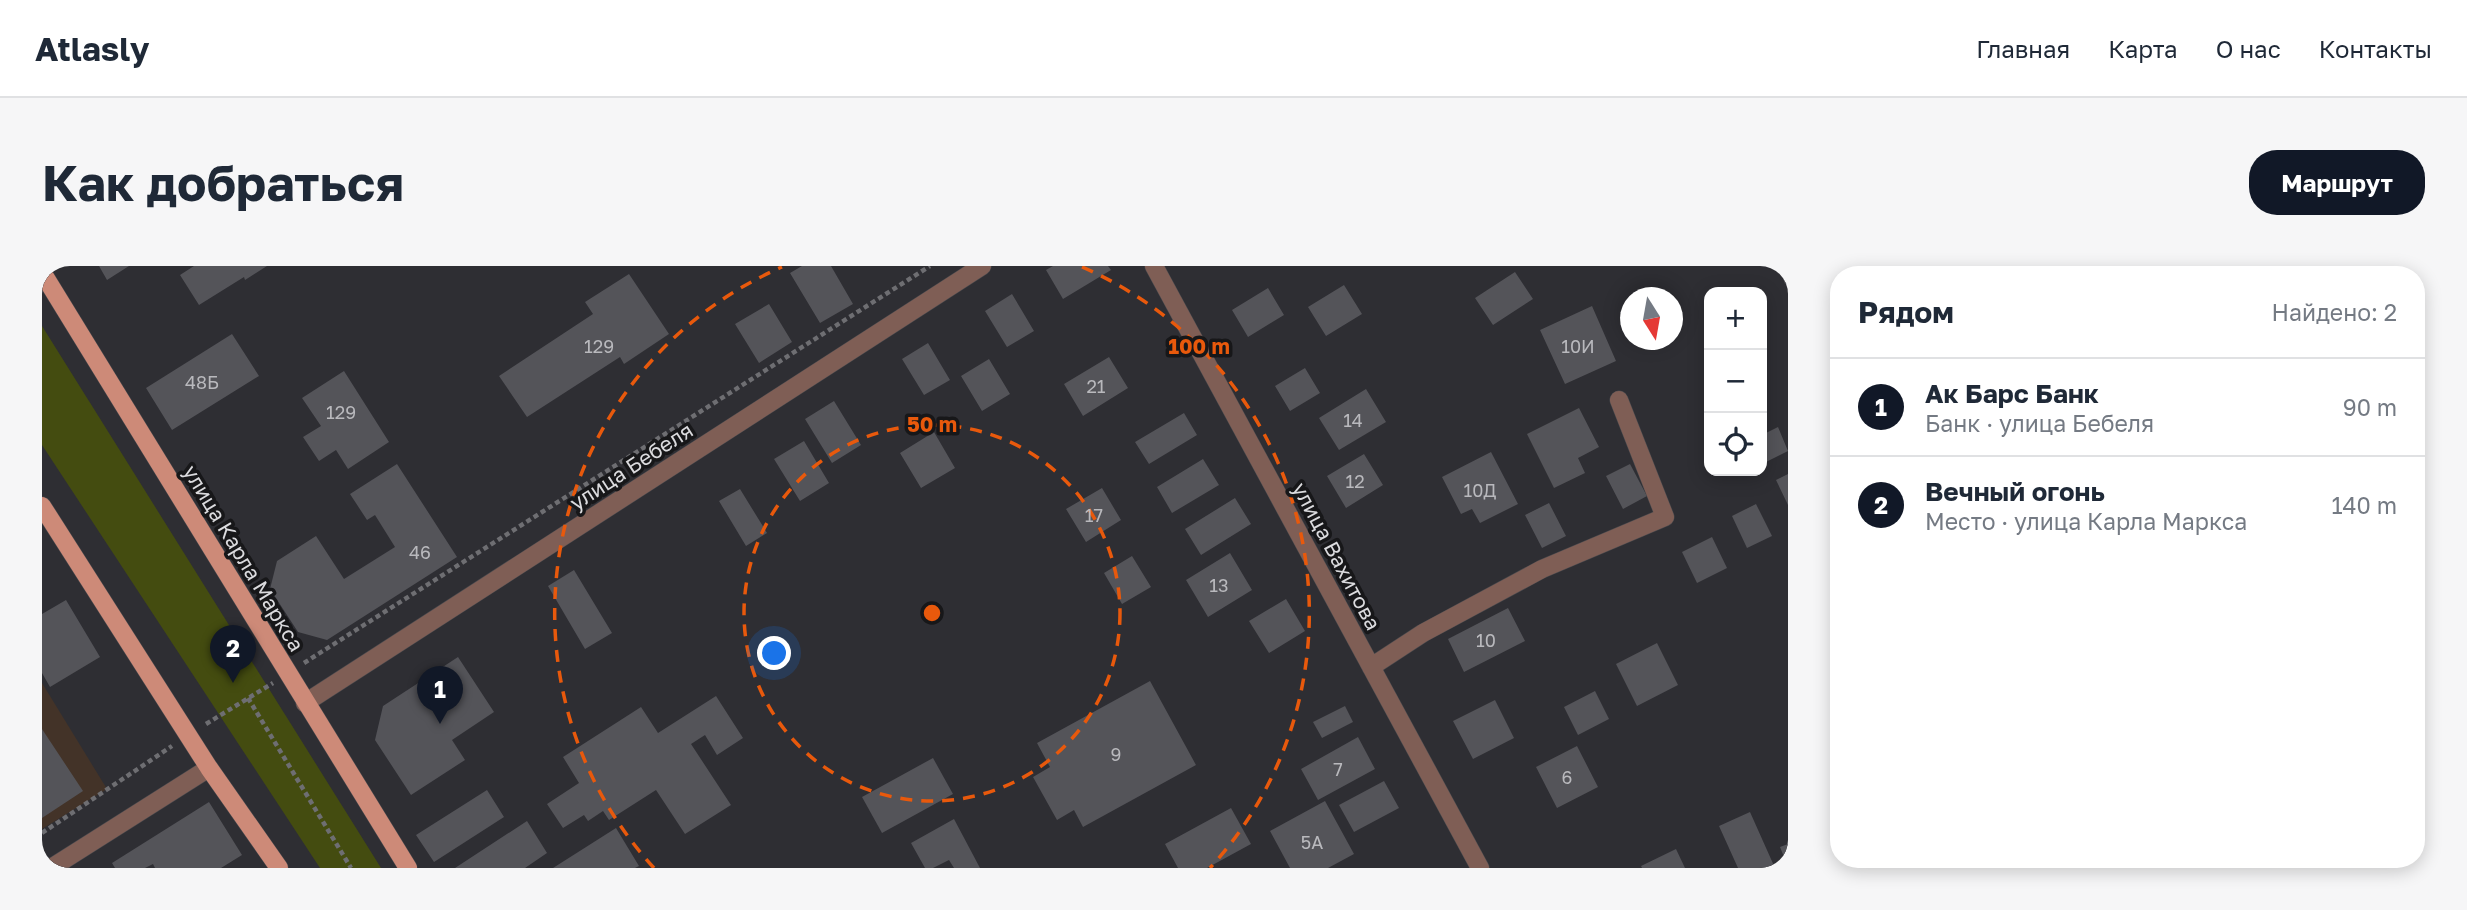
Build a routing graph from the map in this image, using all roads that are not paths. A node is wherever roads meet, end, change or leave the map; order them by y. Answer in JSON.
{"nodes":[{"id":1,"x":982,"y":266,"type":"edge"},
{"id":2,"x":1154,"y":266,"type":"edge"},
{"id":3,"x":42,"y":272,"type":"edge"},
{"id":4,"x":1619,"y":400,"type":"dead end"},
{"id":5,"x":42,"y":506,"type":"edge"},
{"id":6,"x":1371,"y":667,"type":"junction"},
{"id":7,"x":305,"y":704,"type":"junction"},
{"id":8,"x":209,"y":768,"type":"junction"},
{"id":9,"x":51,"y":868,"type":"edge"},
{"id":10,"x":279,"y":868,"type":"edge"},
{"id":11,"x":408,"y":868,"type":"edge"},
{"id":12,"x":1480,"y":868,"type":"edge"}],
"edges":[{"from":1,"to":7,"type":"street","name":"улица Бебеля"},
{"from":2,"to":6,"type":"street","name":"улица Вахитова"},
{"from":3,"to":7,"type":"main road","name":"улица Карла Маркса"},
{"from":4,"to":6,"type":"street"},
{"from":5,"to":8,"type":"main road"},
{"from":6,"to":12,"type":"street","name":"улица Вахитова"},
{"from":7,"to":11,"type":"main road","name":"улица Карла Маркса"},
{"from":8,"to":9,"type":"street"},
{"from":8,"to":10,"type":"main road"}]}
